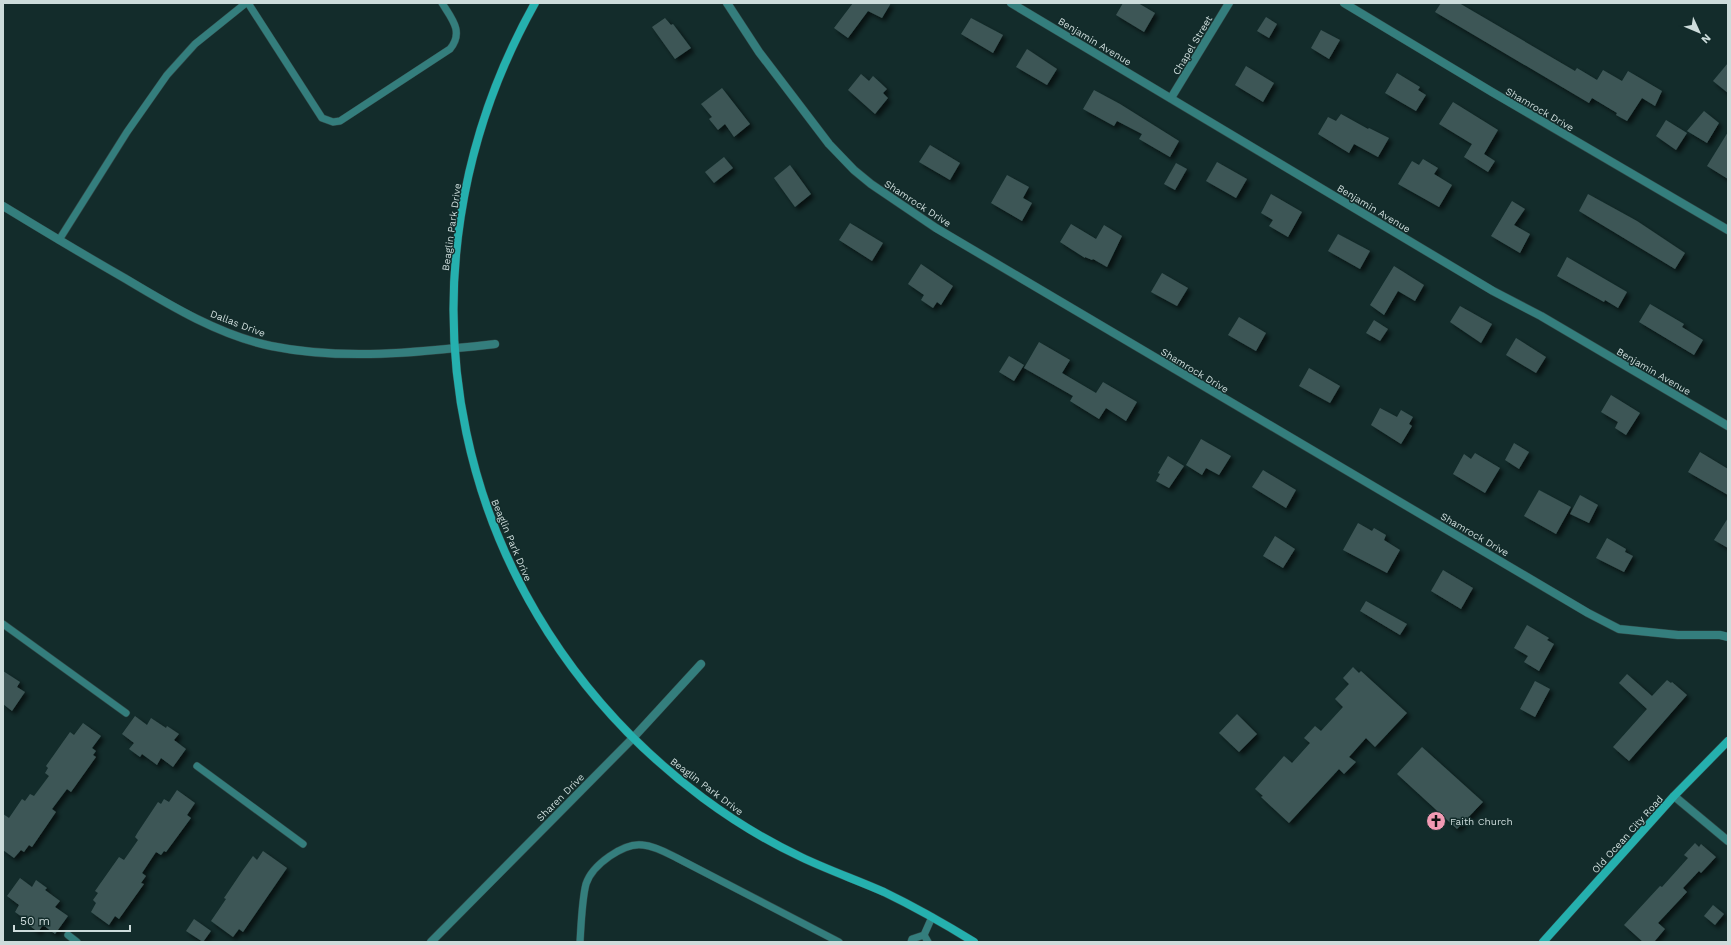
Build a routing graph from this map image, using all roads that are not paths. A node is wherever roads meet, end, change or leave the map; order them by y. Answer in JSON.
{"nodes":[{"id":1,"x":247,"y":3,"type":"edge"},
{"id":2,"x":442,"y":3,"type":"edge"},
{"id":3,"x":536,"y":3,"type":"edge"},
{"id":4,"x":727,"y":3,"type":"edge"},
{"id":5,"x":1011,"y":3,"type":"edge"},
{"id":6,"x":1229,"y":3,"type":"edge"},
{"id":7,"x":1344,"y":3,"type":"edge"},
{"id":8,"x":1171,"y":98,"type":"junction"},
{"id":9,"x":3,"y":206,"type":"edge"},
{"id":10,"x":1728,"y":230,"type":"edge"},
{"id":11,"x":59,"y":240,"type":"junction"},
{"id":12,"x":495,"y":344,"type":"dead end"},
{"id":13,"x":455,"y":349,"type":"junction"},
{"id":14,"x":1728,"y":426,"type":"edge"},
{"id":15,"x":3,"y":624,"type":"edge"},
{"id":16,"x":1728,"y":637,"type":"edge"},
{"id":17,"x":701,"y":664,"type":"dead end"},
{"id":18,"x":126,"y":713,"type":"dead end"},
{"id":19,"x":633,"y":738,"type":"junction"},
{"id":20,"x":1728,"y":741,"type":"edge"},
{"id":21,"x":197,"y":766,"type":"dead end"},
{"id":22,"x":1674,"y":796,"type":"junction"},
{"id":23,"x":1728,"y":841,"type":"edge"},
{"id":24,"x":303,"y":844,"type":"dead end"},
{"id":25,"x":932,"y":917,"type":"junction"},
{"id":26,"x":68,"y":935,"type":"dead end"},
{"id":27,"x":924,"y":935,"type":"junction"},
{"id":28,"x":77,"y":942,"type":"edge"},
{"id":29,"x":431,"y":942,"type":"edge"},
{"id":30,"x":580,"y":942,"type":"edge"},
{"id":31,"x":839,"y":942,"type":"edge"},
{"id":32,"x":911,"y":942,"type":"edge"},
{"id":33,"x":928,"y":942,"type":"edge"},
{"id":34,"x":974,"y":942,"type":"edge"},
{"id":35,"x":1543,"y":942,"type":"edge"}],
"edges":[{"from":1,"to":2,"type":"lane"},
{"from":1,"to":11,"type":"lane"},
{"from":3,"to":13,"type":"main road","name":"Beaglin Park Drive"},
{"from":4,"to":16,"type":"street","name":"Shamrock Drive"},
{"from":5,"to":8,"type":"street","name":"Benjamin Avenue"},
{"from":6,"to":8,"type":"street","name":"Chapel Street"},
{"from":7,"to":10,"type":"street","name":"Shamrock Drive"},
{"from":8,"to":14,"type":"street","name":"Benjamin Avenue"},
{"from":9,"to":11,"type":"street","name":"Dallas Drive"},
{"from":11,"to":13,"type":"street","name":"Dallas Drive"},
{"from":12,"to":13,"type":"street","name":"Dallas Drive"},
{"from":13,"to":19,"type":"main road","name":"Beaglin Park Drive"},
{"from":15,"to":18,"type":"lane"},
{"from":17,"to":19,"type":"street","name":"Sharen Drive"},
{"from":19,"to":25,"type":"main road","name":"Beaglin Park Drive"},
{"from":19,"to":29,"type":"street","name":"Sharen Drive"},
{"from":20,"to":22,"type":"main road","name":"Old Ocean City Road"},
{"from":21,"to":24,"type":"lane"},
{"from":22,"to":23,"type":"street"},
{"from":22,"to":35,"type":"main road","name":"Old Ocean City Road"},
{"from":25,"to":27,"type":"lane"},
{"from":25,"to":34,"type":"main road","name":"Beaglin Park Drive"},
{"from":26,"to":28,"type":"lane"},
{"from":27,"to":32,"type":"lane"},
{"from":27,"to":33,"type":"lane"},
{"from":30,"to":31,"type":"lane"}]}
